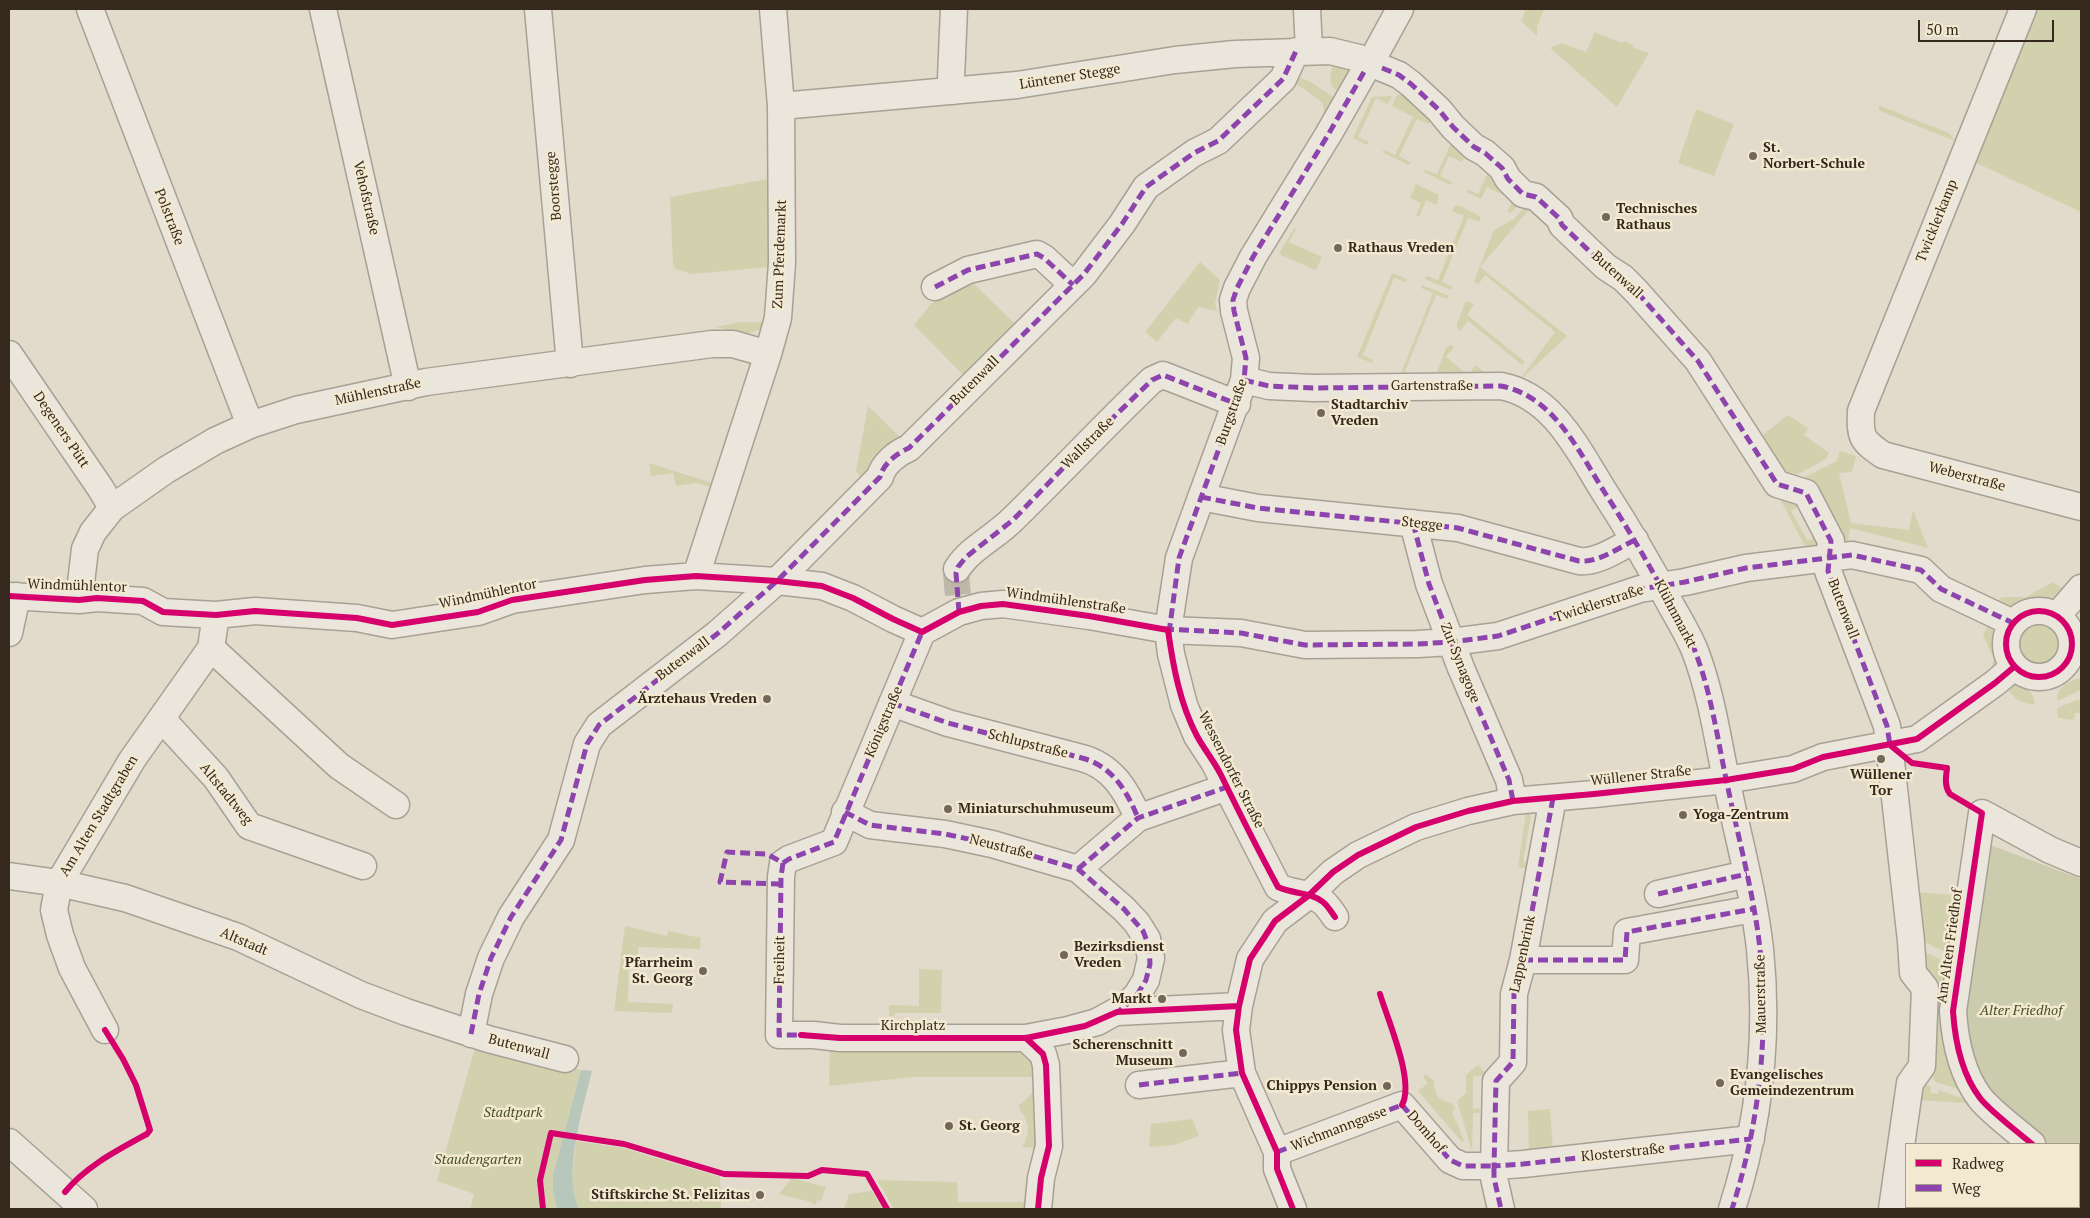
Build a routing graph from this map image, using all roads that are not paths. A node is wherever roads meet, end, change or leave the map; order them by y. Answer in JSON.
{"nodes":[{"id":1,"x":90,"y":9,"type":"edge"},
{"id":2,"x":322,"y":9,"type":"edge"},
{"id":3,"x":538,"y":9,"type":"edge"},
{"id":4,"x":773,"y":9,"type":"edge"},
{"id":5,"x":954,"y":9,"type":"edge"},
{"id":6,"x":1307,"y":9,"type":"edge"},
{"id":7,"x":1400,"y":9,"type":"edge"},
{"id":8,"x":2022,"y":9,"type":"edge"},
{"id":9,"x":1302,"y":51,"type":"junction"},
{"id":10,"x":1370,"y":62,"type":"junction"},
{"id":11,"x":953,"y":91,"type":"junction"},
{"id":12,"x":781,"y":106,"type":"junction"},
{"id":13,"x":1073,"y":285,"type":"junction"},
{"id":14,"x":935,"y":287,"type":"dead end"},
{"id":15,"x":9,"y":354,"type":"edge"},
{"id":16,"x":768,"y":354,"type":"junction"},
{"id":17,"x":570,"y":364,"type":"junction"},
{"id":18,"x":408,"y":386,"type":"junction"},
{"id":19,"x":1241,"y":392,"type":"junction"},
{"id":20,"x":250,"y":424,"type":"junction"},
{"id":21,"x":1860,"y":434,"type":"joint"},
{"id":22,"x":1586,"y":464,"type":"joint"},
{"id":23,"x":1201,"y":497,"type":"junction"},
{"id":24,"x":2081,"y":507,"type":"edge"},
{"id":25,"x":112,"y":508,"type":"junction"},
{"id":26,"x":1413,"y":523,"type":"junction"},
{"id":27,"x":1635,"y":540,"type":"junction"},
{"id":28,"x":1830,"y":558,"type":"junction"},
{"id":29,"x":957,"y":569,"type":"dead end"},
{"id":30,"x":696,"y":576,"type":"junction"},
{"id":31,"x":777,"y":580,"type":"junction"},
{"id":32,"x":1661,"y":586,"type":"junction"},
{"id":33,"x":2081,"y":588,"type":"edge"},
{"id":34,"x":13,"y":596,"type":"edge"},
{"id":35,"x":79,"y":600,"type":"junction"},
{"id":36,"x":216,"y":615,"type":"junction"},
{"id":37,"x":2057,"y":616,"type":"junction"},
{"id":38,"x":2013,"y":623,"type":"junction"},
{"id":39,"x":1168,"y":630,"type":"junction"},
{"id":40,"x":922,"y":632,"type":"junction"},
{"id":41,"x":9,"y":633,"type":"edge"},
{"id":42,"x":1451,"y":642,"type":"junction"},
{"id":43,"x":211,"y":648,"type":"junction"},
{"id":44,"x":2076,"y":656,"type":"edge"},
{"id":45,"x":2014,"y":667,"type":"junction"},
{"id":46,"x":892,"y":703,"type":"junction"},
{"id":47,"x":162,"y":719,"type":"junction"},
{"id":48,"x":1890,"y":745,"type":"junction"},
{"id":49,"x":1726,"y":780,"type":"junction"},
{"id":50,"x":1227,"y":787,"type":"junction"},
{"id":51,"x":1552,"y":798,"type":"junction"},
{"id":52,"x":1513,"y":801,"type":"junction"},
{"id":53,"x":396,"y":805,"type":"dead end"},
{"id":54,"x":846,"y":812,"type":"junction"},
{"id":55,"x":1138,"y":818,"type":"junction"},
{"id":56,"x":783,"y":863,"type":"joint"},
{"id":57,"x":2081,"y":863,"type":"edge"},
{"id":58,"x":363,"y":866,"type":"dead end"},
{"id":59,"x":1078,"y":868,"type":"junction"},
{"id":60,"x":1746,"y":874,"type":"junction"},
{"id":61,"x":9,"y":876,"type":"edge"},
{"id":62,"x":59,"y":883,"type":"junction"},
{"id":63,"x":1658,"y":894,"type":"dead end"},
{"id":64,"x":1308,"y":896,"type":"junction"},
{"id":65,"x":1753,"y":909,"type":"junction"},
{"id":66,"x":1335,"y":917,"type":"dead end"},
{"id":67,"x":1137,"y":923,"type":"joint"},
{"id":68,"x":1523,"y":960,"type":"junction"},
{"id":69,"x":1239,"y":1006,"type":"junction"},
{"id":70,"x":1117,"y":1012,"type":"junction"},
{"id":71,"x":105,"y":1030,"type":"dead end"},
{"id":72,"x":471,"y":1034,"type":"junction"},
{"id":73,"x":801,"y":1035,"type":"joint"},
{"id":74,"x":1026,"y":1038,"type":"junction"},
{"id":75,"x":565,"y":1059,"type":"dead end"},
{"id":76,"x":1242,"y":1073,"type":"junction"},
{"id":77,"x":1139,"y":1085,"type":"dead end"},
{"id":78,"x":1402,"y":1105,"type":"joint"},
{"id":79,"x":1751,"y":1139,"type":"junction"},
{"id":80,"x":9,"y":1142,"type":"edge"},
{"id":81,"x":2031,"y":1143,"type":"edge"},
{"id":82,"x":1277,"y":1152,"type":"junction"},
{"id":83,"x":1494,"y":1166,"type":"junction"},
{"id":84,"x":84,"y":1209,"type":"edge"},
{"id":85,"x":1038,"y":1209,"type":"edge"},
{"id":86,"x":1293,"y":1209,"type":"edge"},
{"id":87,"x":1501,"y":1209,"type":"edge"},
{"id":88,"x":1732,"y":1209,"type":"edge"},
{"id":89,"x":1892,"y":1209,"type":"edge"}],
"edges":[{"from":1,"to":20,"type":"street","name":"Polstraße"},
{"from":2,"to":18,"type":"street","name":"Vehofstraße"},
{"from":3,"to":17,"type":"street","name":"Boorstegge"},
{"from":4,"to":12,"type":"street","name":"Zum Pferdemarkt"},
{"from":5,"to":11,"type":"street"},
{"from":6,"to":9,"type":"street"},
{"from":7,"to":10,"type":"street","name":"Burgstraße"},
{"from":8,"to":21,"type":"street","name":"Twicklerkamp"},
{"from":9,"to":10,"type":"street","name":"Lüntener Stegge"},
{"from":9,"to":11,"type":"street","name":"Lüntener Stegge"},
{"from":9,"to":13,"type":"street","name":"Butenwall"},
{"from":10,"to":19,"type":"street","name":"Burgstraße"},
{"from":10,"to":28,"type":"street","name":"Butenwall"},
{"from":11,"to":12,"type":"street","name":"Lüntener Stegge"},
{"from":12,"to":16,"type":"street","name":"Zum Pferdemarkt"},
{"from":13,"to":14,"type":"street"},
{"from":13,"to":31,"type":"street","name":"Butenwall"},
{"from":15,"to":25,"type":"street","name":"Degeners Pütt"},
{"from":16,"to":17,"type":"street","name":"Mühlenstraße"},
{"from":16,"to":30,"type":"street","name":"Zum Pferdemarkt"},
{"from":17,"to":18,"type":"street","name":"Mühlenstraße"},
{"from":18,"to":20,"type":"street","name":"Mühlenstraße"},
{"from":19,"to":22,"type":"street","name":"Gartenstraße"},
{"from":19,"to":23,"type":"street","name":"Burgstraße"},
{"from":19,"to":29,"type":"street","name":"Wallstraße"},
{"from":20,"to":25,"type":"street","name":"Mühlenstraße"},
{"from":21,"to":24,"type":"street","name":"Weberstraße"},
{"from":22,"to":27,"type":"street","name":"Klühnmarkt"},
{"from":23,"to":26,"type":"street","name":"Stegge"},
{"from":23,"to":39,"type":"street","name":"Burgstraße"},
{"from":25,"to":35,"type":"street","name":"Mühlenstraße"},
{"from":26,"to":27,"type":"street","name":"Stegge"},
{"from":26,"to":42,"type":"street","name":"Zur Synagoge"},
{"from":27,"to":32,"type":"street","name":"Klühnmarkt"},
{"from":28,"to":32,"type":"street","name":"Twicklerstraße"},
{"from":28,"to":38,"type":"street","name":"Twicklerstraße"},
{"from":28,"to":48,"type":"street","name":"Butenwall"},
{"from":30,"to":31,"type":"street","name":"Windmühlentor"},
{"from":30,"to":36,"type":"street","name":"Windmühlentor"},
{"from":31,"to":40,"type":"street","name":"Windmühlentor"},
{"from":31,"to":72,"type":"street","name":"Butenwall"},
{"from":32,"to":42,"type":"street","name":"Twicklerstraße"},
{"from":32,"to":49,"type":"street","name":"Klühnmarkt"},
{"from":33,"to":37,"type":"street"},
{"from":34,"to":35,"type":"street","name":"Windmühlentor"},
{"from":34,"to":41,"type":"street"},
{"from":35,"to":36,"type":"street","name":"Windmühlentor"},
{"from":36,"to":43,"type":"street","name":"Am Alten Stadtgraben"},
{"from":37,"to":38,"type":"street"},
{"from":37,"to":44,"type":"street"},
{"from":38,"to":45,"type":"street"},
{"from":39,"to":40,"type":"street","name":"Windmühlenstraße"},
{"from":39,"to":42,"type":"street","name":"Twicklerstraße"},
{"from":39,"to":50,"type":"street","name":"Wessendorfer Straße"},
{"from":40,"to":46,"type":"street","name":"Königstraße"},
{"from":42,"to":52,"type":"street","name":"Zur Synagoge"},
{"from":43,"to":47,"type":"street","name":"Am Alten Stadtgraben"},
{"from":43,"to":53,"type":"street"},
{"from":44,"to":45,"type":"street"},
{"from":45,"to":48,"type":"street","name":"Wüllener Straße"},
{"from":46,"to":54,"type":"street","name":"Königstraße"},
{"from":46,"to":55,"type":"street","name":"Schlupstraße"},
{"from":47,"to":58,"type":"street","name":"Altstadtweg"},
{"from":47,"to":62,"type":"street","name":"Am Alten Stadtgraben"},
{"from":48,"to":49,"type":"street","name":"Wüllener Straße"},
{"from":48,"to":89,"type":"street","name":"Butenwall"},
{"from":49,"to":51,"type":"street","name":"Wüllener Straße"},
{"from":49,"to":60,"type":"street","name":"Mauerstraße"},
{"from":50,"to":55,"type":"street"},
{"from":50,"to":64,"type":"street","name":"Wessendorfer Straße"},
{"from":51,"to":52,"type":"street","name":"Wüllener Straße"},
{"from":51,"to":68,"type":"street","name":"Lappenbrink"},
{"from":52,"to":64,"type":"street","name":"Wüllener Straße"},
{"from":54,"to":56,"type":"street","name":"Königstraße"},
{"from":54,"to":59,"type":"street","name":"Neustraße"},
{"from":55,"to":59,"type":"street"},
{"from":56,"to":73,"type":"street","name":"Freiheit"},
{"from":57,"to":81,"type":"street","name":"Am Alten Friedhof"},
{"from":59,"to":67,"type":"street","name":"Neustraße"},
{"from":60,"to":63,"type":"street"},
{"from":60,"to":65,"type":"street","name":"Mauerstraße"},
{"from":61,"to":62,"type":"street","name":"Altstadt"},
{"from":62,"to":71,"type":"street","name":"Am Alten Stadtgraben"},
{"from":62,"to":72,"type":"street","name":"Altstadt"},
{"from":64,"to":66,"type":"street"},
{"from":64,"to":69,"type":"street","name":"Wüllener Straße"},
{"from":65,"to":68,"type":"street"},
{"from":65,"to":79,"type":"street","name":"Mauerstraße"},
{"from":67,"to":70,"type":"street","name":"Kirchplatz"},
{"from":68,"to":83,"type":"street","name":"Lappenbrink"},
{"from":69,"to":70,"type":"street"},
{"from":69,"to":76,"type":"street"},
{"from":70,"to":74,"type":"street","name":"Kirchplatz"},
{"from":72,"to":75,"type":"street","name":"Butenwall"},
{"from":73,"to":74,"type":"street","name":"Kirchplatz"},
{"from":74,"to":85,"type":"street"},
{"from":76,"to":77,"type":"street"},
{"from":76,"to":82,"type":"street"},
{"from":78,"to":82,"type":"street","name":"Wichmanngasse"},
{"from":78,"to":83,"type":"street","name":"Domhof"},
{"from":79,"to":83,"type":"street","name":"Klosterstraße"},
{"from":79,"to":88,"type":"street","name":"Mauerstraße"},
{"from":80,"to":84,"type":"street"},
{"from":82,"to":86,"type":"street"},
{"from":83,"to":87,"type":"street"}]}
